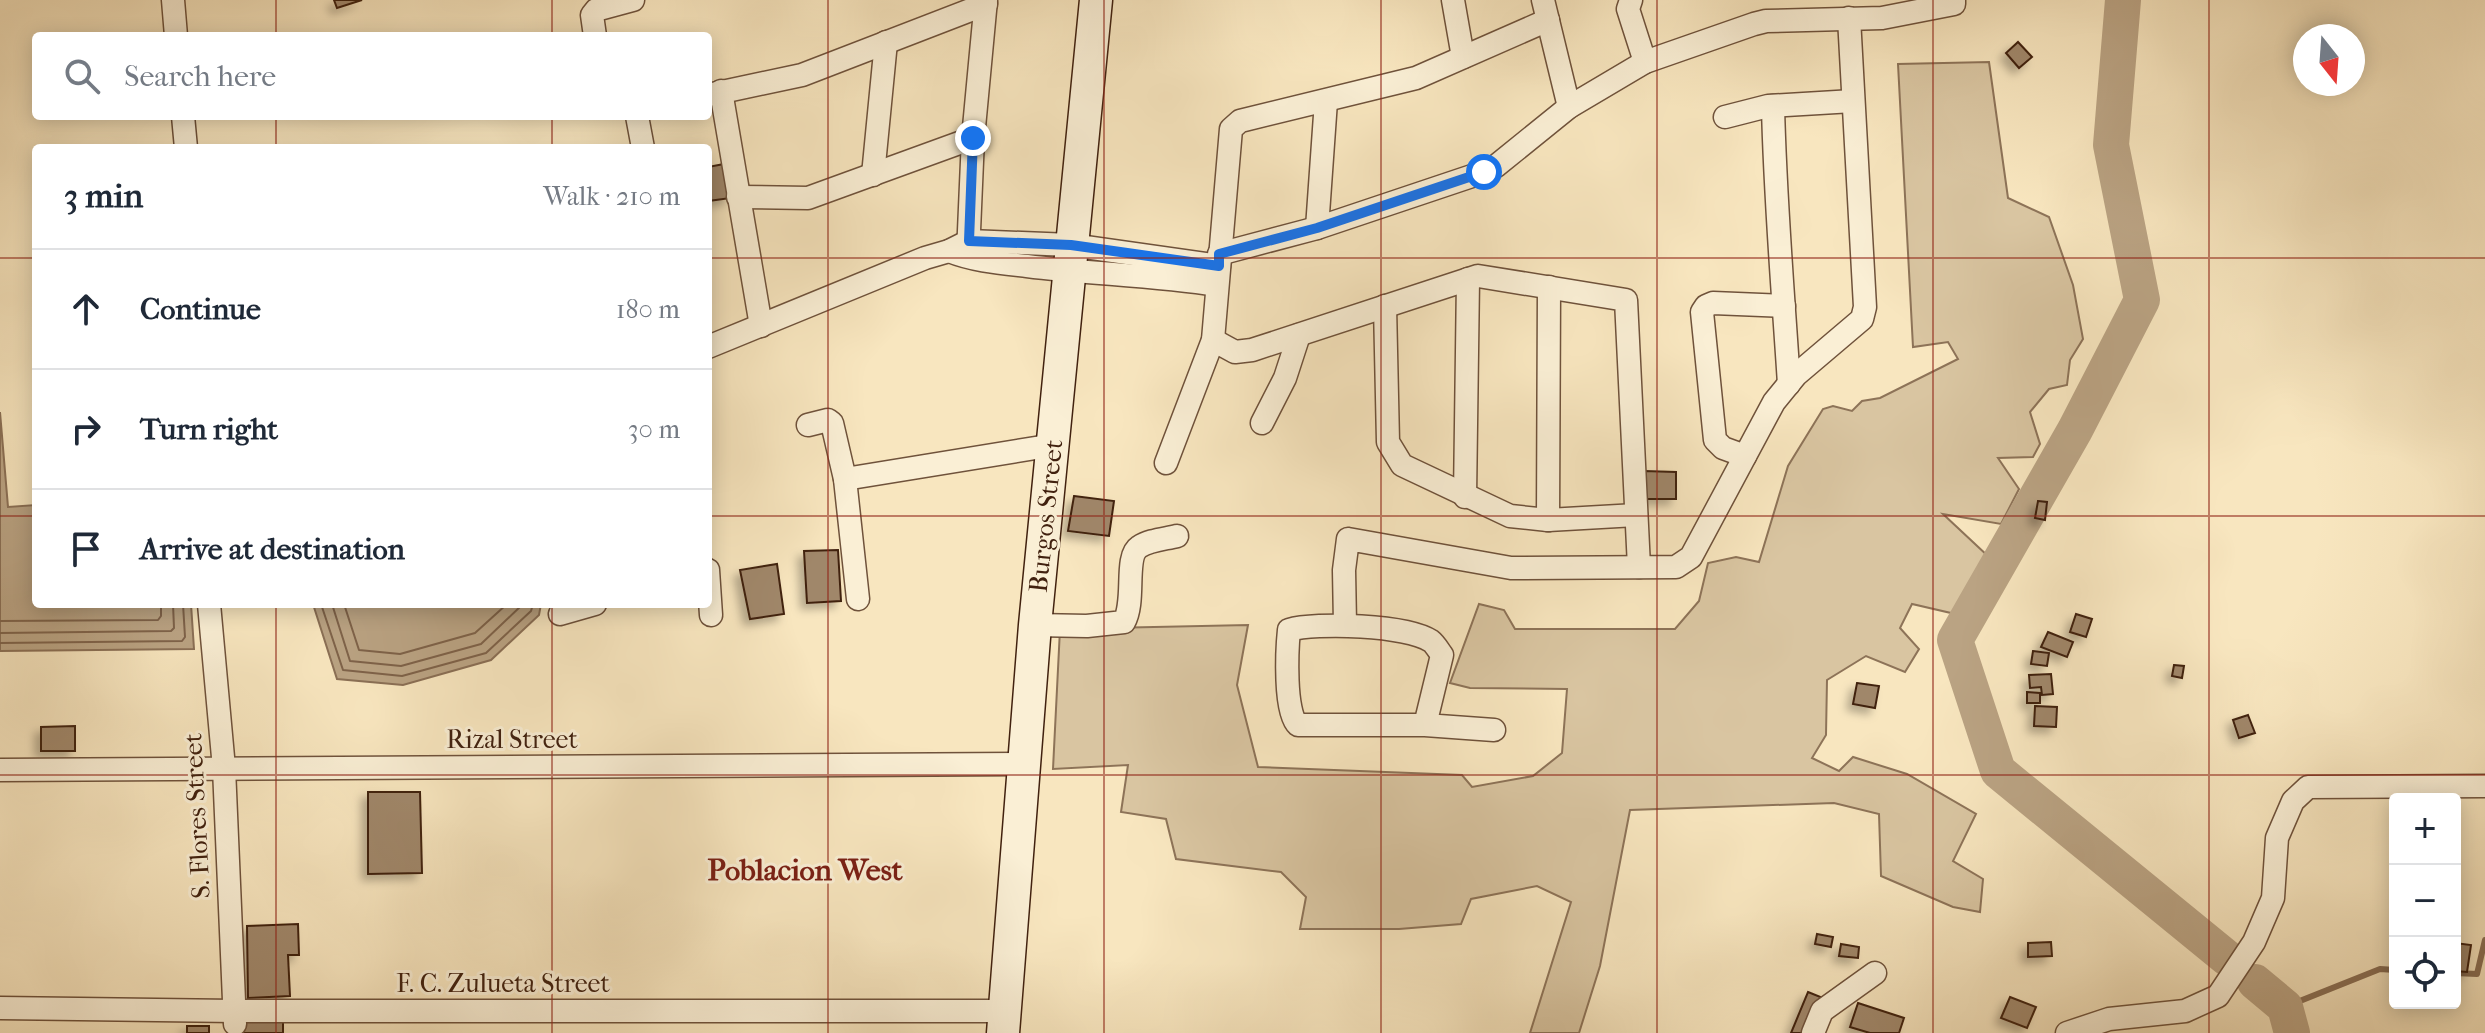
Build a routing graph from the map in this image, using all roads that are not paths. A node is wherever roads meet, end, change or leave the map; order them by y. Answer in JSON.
{"nodes":[{"id":1,"x":173,"y":0,"type":"edge"},
{"id":2,"x":633,"y":0,"type":"edge"},
{"id":3,"x":1096,"y":0,"type":"edge"},
{"id":4,"x":1453,"y":0,"type":"edge"},
{"id":5,"x":1631,"y":0,"type":"edge"},
{"id":6,"x":1954,"y":0,"type":"edge"},
{"id":7,"x":986,"y":2,"type":"edge"},
{"id":8,"x":1881,"y":9,"type":"edge"},
{"id":9,"x":1546,"y":10,"type":"edge"},
{"id":10,"x":1849,"y":18,"type":"junction"},
{"id":11,"x":176,"y":32,"type":"edge"},
{"id":12,"x":594,"y":32,"type":"edge"},
{"id":13,"x":886,"y":42,"type":"junction"},
{"id":14,"x":1463,"y":57,"type":"junction"},
{"id":15,"x":1645,"y":62,"type":"junction"},
{"id":16,"x":714,"y":93,"type":"edge"},
{"id":17,"x":1326,"y":101,"type":"junction"},
{"id":18,"x":1853,"y":101,"type":"junction"},
{"id":19,"x":1773,"y":106,"type":"junction"},
{"id":20,"x":1569,"y":107,"type":"junction"},
{"id":21,"x":1725,"y":117,"type":"dead end"},
{"id":22,"x":183,"y":120,"type":"edge"},
{"id":23,"x":638,"y":120,"type":"edge"},
{"id":24,"x":973,"y":138,"type":"junction"},
{"id":25,"x":186,"y":144,"type":"edge"},
{"id":26,"x":642,"y":144,"type":"edge"},
{"id":27,"x":873,"y":175,"type":"junction"},
{"id":28,"x":738,"y":197,"type":"junction"},
{"id":29,"x":1317,"y":228,"type":"junction"},
{"id":30,"x":962,"y":250,"type":"junction"},
{"id":31,"x":1069,"y":258,"type":"junction"},
{"id":32,"x":1218,"y":268,"type":"junction"},
{"id":33,"x":1468,"y":279,"type":"junction"},
{"id":34,"x":1549,"y":287,"type":"junction"},
{"id":35,"x":1385,"y":306,"type":"junction"},
{"id":36,"x":1784,"y":306,"type":"junction"},
{"id":37,"x":761,"y":326,"type":"junction"},
{"id":38,"x":1299,"y":335,"type":"junction"},
{"id":39,"x":1213,"y":340,"type":"junction"},
{"id":40,"x":712,"y":345,"type":"edge"},
{"id":41,"x":1789,"y":384,"type":"junction"},
{"id":42,"x":1262,"y":423,"type":"dead end"},
{"id":43,"x":808,"y":425,"type":"dead end"},
{"id":44,"x":1054,"y":445,"type":"junction"},
{"id":45,"x":1745,"y":456,"type":"junction"},
{"id":46,"x":1166,"y":463,"type":"dead end"},
{"id":47,"x":845,"y":479,"type":"junction"},
{"id":48,"x":1465,"y":497,"type":"junction"},
{"id":49,"x":1636,"y":515,"type":"junction"},
{"id":50,"x":1548,"y":520,"type":"junction"},
{"id":51,"x":1177,"y":536,"type":"dead end"},
{"id":52,"x":1639,"y":567,"type":"junction"},
{"id":53,"x":858,"y":599,"type":"dead end"},
{"id":54,"x":209,"y":608,"type":"edge"},
{"id":55,"x":581,"y":608,"type":"edge"},
{"id":56,"x":711,"y":608,"type":"edge"},
{"id":57,"x":560,"y":614,"type":"dead end"},
{"id":58,"x":711,"y":615,"type":"dead end"},
{"id":59,"x":1345,"y":624,"type":"junction"},
{"id":60,"x":1035,"y":625,"type":"junction"},
{"id":61,"x":1425,"y":725,"type":"junction"},
{"id":62,"x":1494,"y":730,"type":"dead end"},
{"id":63,"x":1023,"y":764,"type":"junction"},
{"id":64,"x":224,"y":768,"type":"junction"},
{"id":65,"x":0,"y":770,"type":"edge"},
{"id":66,"x":2485,"y":786,"type":"edge"},
{"id":67,"x":1875,"y":973,"type":"dead end"},
{"id":68,"x":0,"y":1008,"type":"edge"},
{"id":69,"x":235,"y":1018,"type":"junction"},
{"id":70,"x":1004,"y":1022,"type":"edge"},
{"id":71,"x":1813,"y":1033,"type":"edge"},
{"id":72,"x":2067,"y":1033,"type":"edge"}],
"edges":[{"from":1,"to":11,"type":"street"},
{"from":2,"to":12,"type":"street"},
{"from":3,"to":31,"type":"street","name":"Burgos Street"},
{"from":4,"to":14,"type":"street"},
{"from":5,"to":15,"type":"street"},
{"from":6,"to":8,"type":"street"},
{"from":7,"to":13,"type":"street"},
{"from":7,"to":24,"type":"street"},
{"from":8,"to":10,"type":"street"},
{"from":9,"to":14,"type":"street"},
{"from":9,"to":20,"type":"street"},
{"from":10,"to":15,"type":"street"},
{"from":10,"to":18,"type":"street"},
{"from":13,"to":16,"type":"street"},
{"from":13,"to":27,"type":"street"},
{"from":14,"to":17,"type":"street"},
{"from":15,"to":20,"type":"street"},
{"from":16,"to":28,"type":"street"},
{"from":17,"to":29,"type":"street"},
{"from":17,"to":32,"type":"street"},
{"from":18,"to":19,"type":"street"},
{"from":18,"to":41,"type":"street"},
{"from":19,"to":21,"type":"street"},
{"from":19,"to":36,"type":"street"},
{"from":20,"to":29,"type":"street"},
{"from":22,"to":25,"type":"street"},
{"from":23,"to":26,"type":"street"},
{"from":24,"to":27,"type":"street"},
{"from":24,"to":30,"type":"street"},
{"from":27,"to":28,"type":"street"},
{"from":28,"to":37,"type":"street"},
{"from":29,"to":32,"type":"street"},
{"from":30,"to":31,"type":"street"},
{"from":30,"to":37,"type":"street"},
{"from":31,"to":32,"type":"street"},
{"from":31,"to":44,"type":"street","name":"Burgos Street"},
{"from":32,"to":39,"type":"street"},
{"from":33,"to":34,"type":"street"},
{"from":33,"to":35,"type":"street"},
{"from":33,"to":48,"type":"street"},
{"from":34,"to":49,"type":"street"},
{"from":34,"to":50,"type":"street"},
{"from":35,"to":38,"type":"street"},
{"from":35,"to":48,"type":"street"},
{"from":36,"to":41,"type":"street"},
{"from":36,"to":45,"type":"street"},
{"from":37,"to":40,"type":"street"},
{"from":38,"to":39,"type":"street"},
{"from":38,"to":42,"type":"street"},
{"from":39,"to":46,"type":"street"},
{"from":41,"to":45,"type":"street"},
{"from":43,"to":47,"type":"street"},
{"from":44,"to":47,"type":"street"},
{"from":44,"to":60,"type":"street","name":"Burgos Street"},
{"from":45,"to":52,"type":"street"},
{"from":47,"to":53,"type":"street"},
{"from":48,"to":50,"type":"street"},
{"from":49,"to":50,"type":"street"},
{"from":49,"to":52,"type":"street"},
{"from":51,"to":60,"type":"street"},
{"from":52,"to":59,"type":"street"},
{"from":54,"to":64,"type":"street","name":"S. Flores Street"},
{"from":55,"to":57,"type":"street"},
{"from":56,"to":58,"type":"street"},
{"from":59,"to":61,"type":"street"},
{"from":59,"to":61,"type":"street"},
{"from":60,"to":63,"type":"street","name":"Burgos Street"},
{"from":61,"to":62,"type":"street"},
{"from":63,"to":64,"type":"street","name":"Rizal Street"},
{"from":63,"to":70,"type":"street","name":"Burgos Street"},
{"from":64,"to":65,"type":"street","name":"Rizal Street"},
{"from":64,"to":69,"type":"street","name":"S. Flores Street"},
{"from":66,"to":72,"type":"street"},
{"from":67,"to":71,"type":"street"},
{"from":68,"to":69,"type":"street","name":"F. C. Zulueta Street"},
{"from":69,"to":70,"type":"street","name":"F. C. Zulueta Street"}]}
